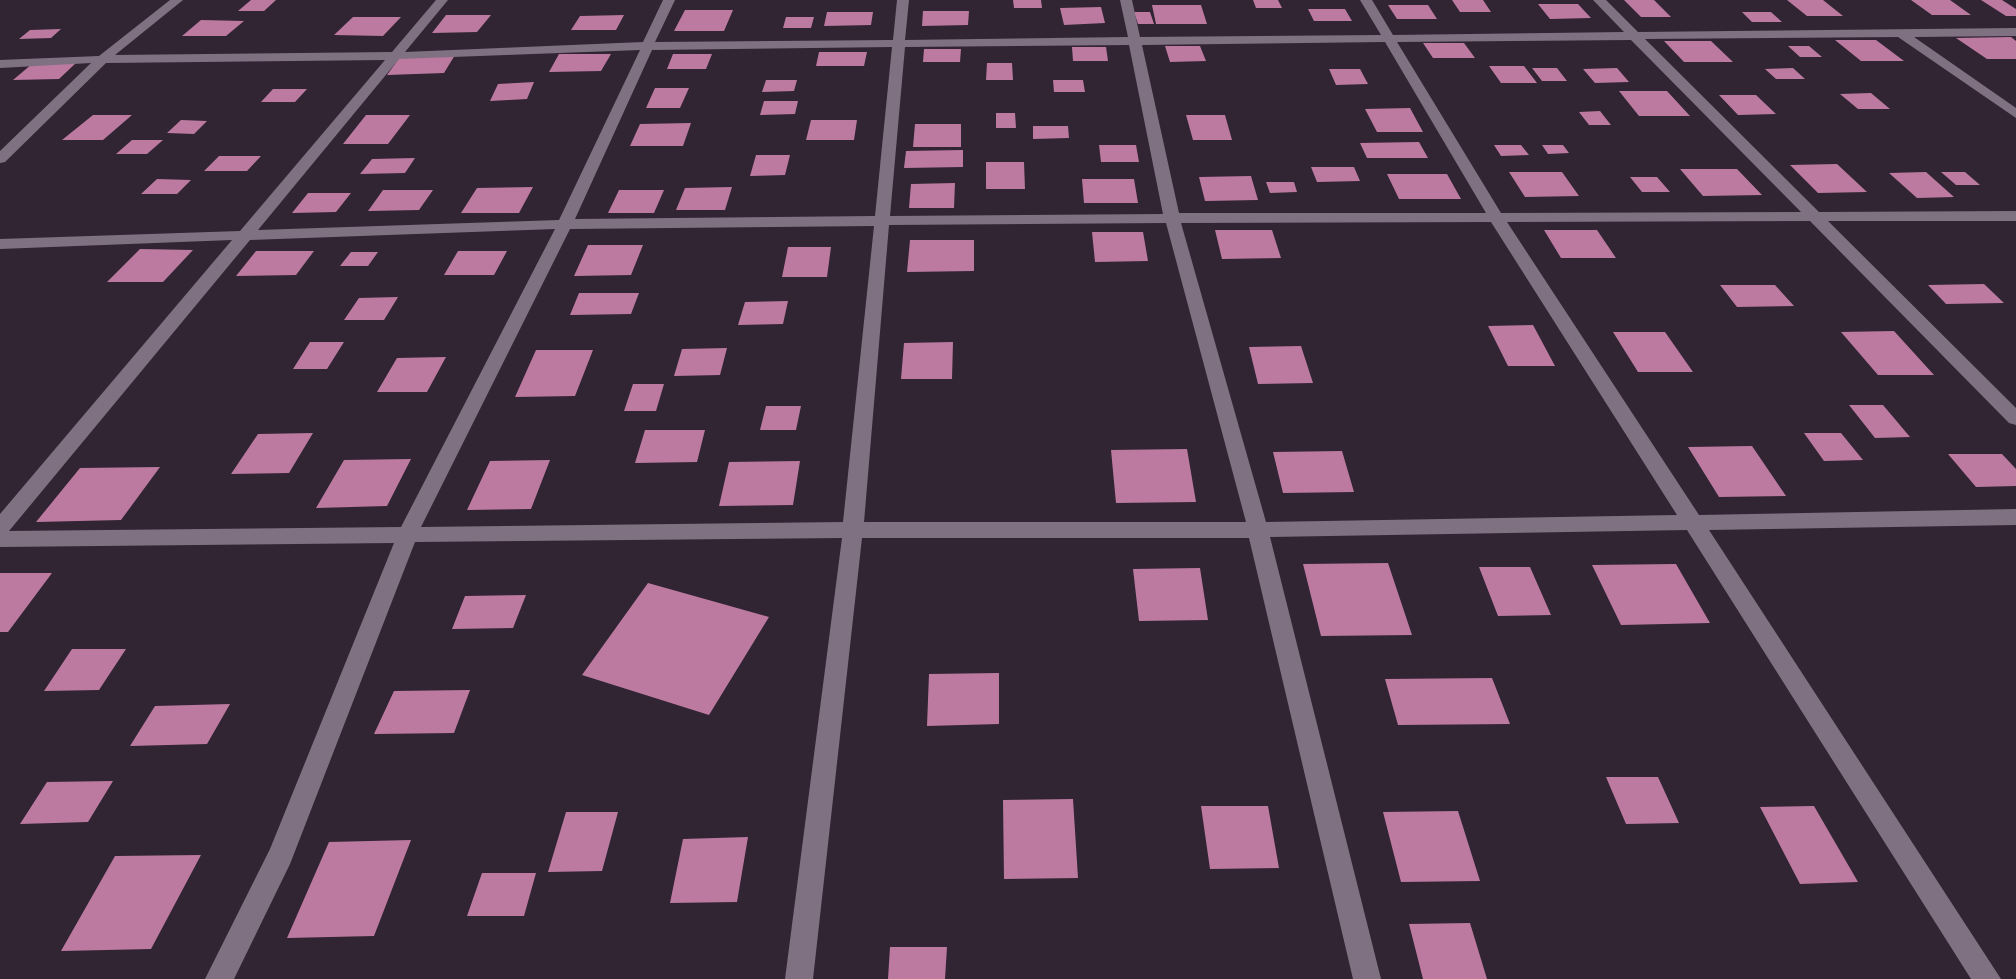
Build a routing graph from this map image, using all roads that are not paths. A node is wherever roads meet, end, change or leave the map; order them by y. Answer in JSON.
{"nodes":[{"id":1,"x":177,"y":0,"type":"edge"},
{"id":2,"x":442,"y":0,"type":"edge"},
{"id":3,"x":669,"y":0,"type":"edge"},
{"id":4,"x":903,"y":0,"type":"edge"},
{"id":5,"x":1126,"y":0,"type":"edge"},
{"id":6,"x":1366,"y":0,"type":"edge"},
{"id":7,"x":1599,"y":0,"type":"edge"},
{"id":8,"x":1898,"y":31,"type":"junction"},
{"id":9,"x":2016,"y":32,"type":"edge"},
{"id":10,"x":1636,"y":37,"type":"junction"},
{"id":11,"x":1389,"y":40,"type":"junction"},
{"id":12,"x":1134,"y":43,"type":"junction"},
{"id":13,"x":898,"y":44,"type":"junction"},
{"id":14,"x":646,"y":46,"type":"junction"},
{"id":15,"x":393,"y":56,"type":"junction"},
{"id":16,"x":106,"y":59,"type":"junction"},
{"id":17,"x":0,"y":64,"type":"edge"},
{"id":18,"x":2016,"y":114,"type":"edge"},
{"id":19,"x":0,"y":159,"type":"edge"},
{"id":20,"x":2016,"y":216,"type":"edge"},
{"id":21,"x":1496,"y":217,"type":"junction"},
{"id":22,"x":1817,"y":217,"type":"junction"},
{"id":23,"x":1172,"y":218,"type":"junction"},
{"id":24,"x":881,"y":221,"type":"junction"},
{"id":25,"x":565,"y":224,"type":"junction"},
{"id":26,"x":244,"y":235,"type":"junction"},
{"id":27,"x":0,"y":244,"type":"edge"},
{"id":28,"x":2016,"y":419,"type":"edge"},
{"id":29,"x":2016,"y":517,"type":"edge"},
{"id":30,"x":1693,"y":523,"type":"junction"},
{"id":31,"x":0,"y":528,"type":"edge"},
{"id":32,"x":853,"y":530,"type":"junction"},
{"id":33,"x":1258,"y":530,"type":"junction"},
{"id":34,"x":407,"y":535,"type":"junction"},
{"id":35,"x":0,"y":539,"type":"edge"},
{"id":36,"x":219,"y":979,"type":"edge"},
{"id":37,"x":799,"y":979,"type":"edge"},
{"id":38,"x":1367,"y":979,"type":"edge"},
{"id":39,"x":1987,"y":979,"type":"edge"}],
"edges":[{"from":1,"to":16,"type":"street"},
{"from":2,"to":15,"type":"street"},
{"from":3,"to":14,"type":"street"},
{"from":4,"to":13,"type":"street"},
{"from":5,"to":12,"type":"street"},
{"from":6,"to":11,"type":"street"},
{"from":7,"to":10,"type":"street"},
{"from":8,"to":9,"type":"street"},
{"from":8,"to":10,"type":"street"},
{"from":8,"to":18,"type":"street"},
{"from":10,"to":11,"type":"street"},
{"from":10,"to":22,"type":"street"},
{"from":11,"to":12,"type":"street"},
{"from":11,"to":21,"type":"street"},
{"from":12,"to":13,"type":"street"},
{"from":12,"to":23,"type":"street"},
{"from":13,"to":14,"type":"street"},
{"from":13,"to":24,"type":"street"},
{"from":14,"to":15,"type":"street"},
{"from":14,"to":25,"type":"street"},
{"from":15,"to":16,"type":"street"},
{"from":15,"to":26,"type":"street"},
{"from":16,"to":17,"type":"street"},
{"from":16,"to":19,"type":"street"},
{"from":20,"to":22,"type":"street"},
{"from":21,"to":22,"type":"street"},
{"from":21,"to":23,"type":"street"},
{"from":21,"to":30,"type":"street"},
{"from":22,"to":28,"type":"street"},
{"from":23,"to":24,"type":"street"},
{"from":23,"to":33,"type":"street"},
{"from":24,"to":25,"type":"street"},
{"from":24,"to":32,"type":"street"},
{"from":25,"to":26,"type":"street"},
{"from":25,"to":34,"type":"street"},
{"from":26,"to":27,"type":"street"},
{"from":26,"to":31,"type":"street"},
{"from":29,"to":30,"type":"street"},
{"from":30,"to":33,"type":"street"},
{"from":30,"to":39,"type":"street"},
{"from":32,"to":33,"type":"street"},
{"from":32,"to":34,"type":"street"},
{"from":32,"to":37,"type":"street"},
{"from":33,"to":38,"type":"street"},
{"from":34,"to":35,"type":"street"},
{"from":34,"to":36,"type":"street"}]}
